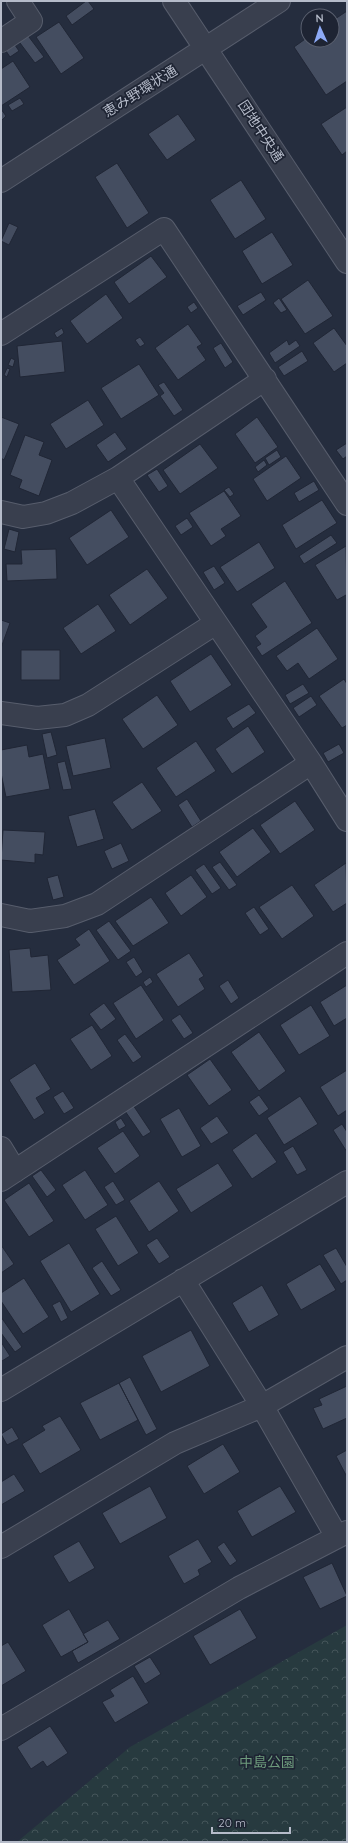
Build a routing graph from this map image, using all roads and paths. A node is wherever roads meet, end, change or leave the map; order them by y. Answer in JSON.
{"nodes":[{"id":1,"x":18,"y":1,"type":"edge"},
{"id":2,"x":174,"y":1,"type":"edge"},
{"id":3,"x":279,"y":1,"type":"edge"},
{"id":4,"x":1,"y":40,"type":"edge"},
{"id":5,"x":207,"y":49,"type":"junction"},
{"id":6,"x":1,"y":181,"type":"edge"},
{"id":7,"x":347,"y":262,"type":"edge"},
{"id":8,"x":1,"y":334,"type":"edge"},
{"id":9,"x":264,"y":379,"type":"junction"},
{"id":10,"x":118,"y":478,"type":"junction"},
{"id":11,"x":347,"y":504,"type":"edge"},
{"id":12,"x":1,"y":512,"type":"edge"},
{"id":13,"x":216,"y":623,"type":"junction"},
{"id":14,"x":1,"y":713,"type":"edge"},
{"id":15,"x":311,"y":763,"type":"junction"},
{"id":16,"x":347,"y":820,"type":"edge"},
{"id":17,"x":1,"y":915,"type":"edge"},
{"id":18,"x":347,"y":953,"type":"edge"},
{"id":19,"x":1,"y":1148,"type":"edge"},
{"id":20,"x":8,"y":1176,"type":"edge"},
{"id":21,"x":347,"y":1182,"type":"edge"},
{"id":22,"x":183,"y":1280,"type":"junction"},
{"id":23,"x":347,"y":1357,"type":"edge"},
{"id":24,"x":1,"y":1390,"type":"edge"},
{"id":25,"x":262,"y":1406,"type":"junction"},
{"id":26,"x":342,"y":1534,"type":"edge"},
{"id":27,"x":1,"y":1547,"type":"edge"},
{"id":28,"x":1,"y":1729,"type":"edge"}],
"edges":[{"from":1,"to":4,"type":"street"},
{"from":2,"to":5,"type":"street","name":"団地中央通"},
{"from":3,"to":5,"type":"street","name":"恵み野環状通"},
{"from":5,"to":6,"type":"street","name":"恵み野環状通"},
{"from":5,"to":7,"type":"street","name":"団地中央通"},
{"from":8,"to":9,"type":"street"},
{"from":9,"to":10,"type":"street"},
{"from":9,"to":11,"type":"street"},
{"from":10,"to":12,"type":"street"},
{"from":10,"to":13,"type":"street"},
{"from":13,"to":14,"type":"street"},
{"from":13,"to":15,"type":"street"},
{"from":15,"to":16,"type":"street"},
{"from":15,"to":17,"type":"street"},
{"from":18,"to":20,"type":"street"},
{"from":19,"to":20,"type":"street"},
{"from":21,"to":22,"type":"street"},
{"from":22,"to":24,"type":"street"},
{"from":22,"to":25,"type":"street"},
{"from":23,"to":25,"type":"street"},
{"from":25,"to":26,"type":"street"},
{"from":25,"to":27,"type":"street"},
{"from":26,"to":28,"type":"street"}]}
